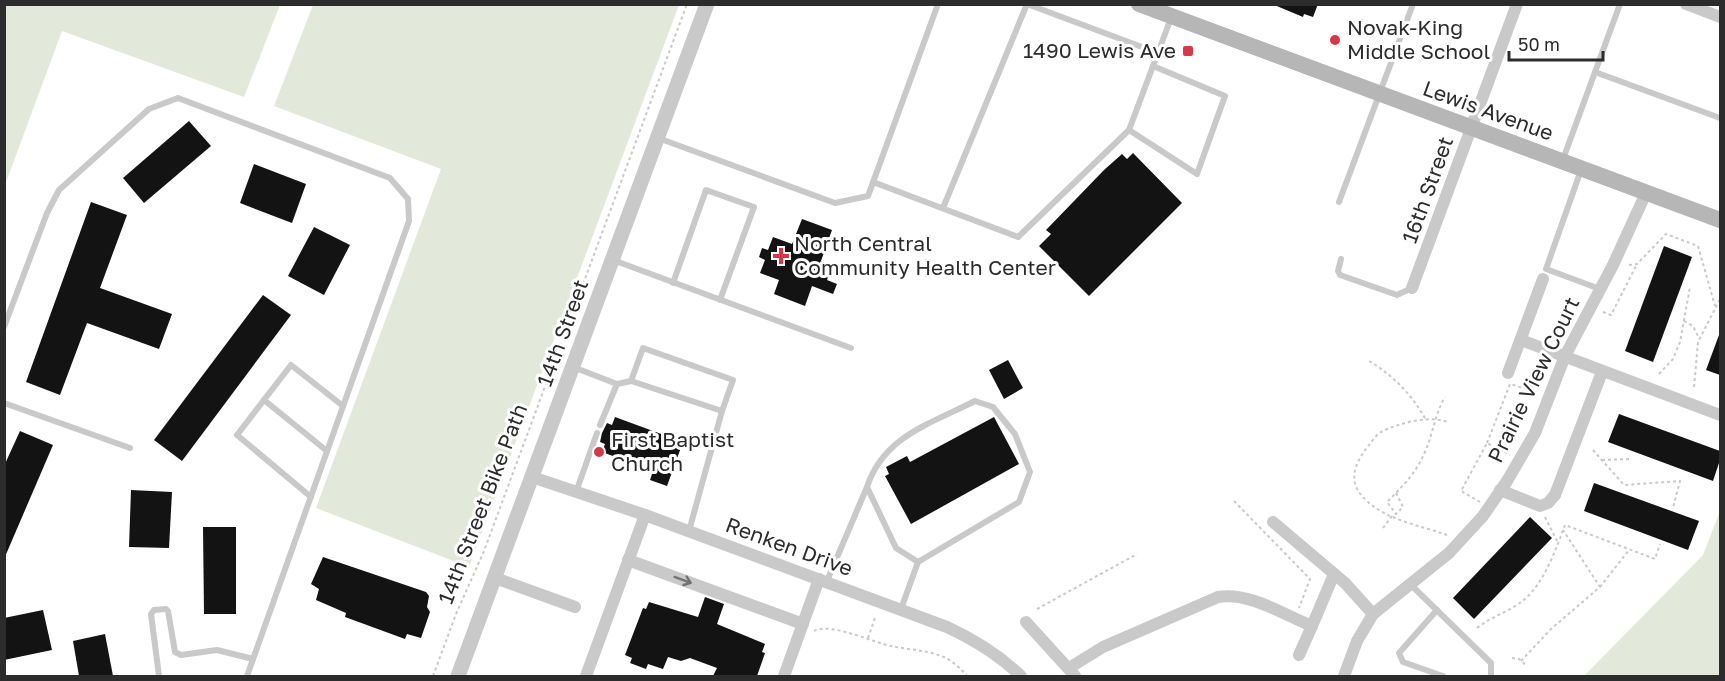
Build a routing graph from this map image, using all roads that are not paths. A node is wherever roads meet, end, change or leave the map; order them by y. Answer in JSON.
{"nodes":[{"id":1,"x":707,"y":4,"type":"edge"},
{"id":2,"x":938,"y":4,"type":"edge"},
{"id":3,"x":1027,"y":4,"type":"edge"},
{"id":4,"x":1138,"y":4,"type":"edge"},
{"id":5,"x":1413,"y":4,"type":"edge"},
{"id":6,"x":1517,"y":4,"type":"edge"},
{"id":7,"x":1620,"y":4,"type":"edge"},
{"id":8,"x":1686,"y":4,"type":"edge"},
{"id":9,"x":1171,"y":17,"type":"junction"},
{"id":10,"x":1720,"y":17,"type":"edge"},
{"id":11,"x":1158,"y":53,"type":"junction"},
{"id":12,"x":1153,"y":66,"type":"junction"},
{"id":13,"x":1595,"y":72,"type":"junction"},
{"id":14,"x":1379,"y":94,"type":"junction"},
{"id":15,"x":1720,"y":118,"type":"edge"},
{"id":16,"x":1471,"y":129,"type":"junction"},
{"id":17,"x":1129,"y":130,"type":"junction"},
{"id":18,"x":658,"y":138,"type":"junction"},
{"id":19,"x":1562,"y":162,"type":"junction"},
{"id":20,"x":1581,"y":169,"type":"junction"},
{"id":21,"x":873,"y":182,"type":"junction"},
{"id":22,"x":1646,"y":193,"type":"junction"},
{"id":23,"x":1339,"y":202,"type":"dead end"},
{"id":24,"x":943,"y":208,"type":"junction"},
{"id":25,"x":1720,"y":220,"type":"edge"},
{"id":26,"x":613,"y":260,"type":"junction"},
{"id":27,"x":1341,"y":260,"type":"dead end"},
{"id":28,"x":1543,"y":279,"type":"dead end"},
{"id":29,"x":672,"y":283,"type":"junction"},
{"id":30,"x":1412,"y":288,"type":"joint"},
{"id":31,"x":1600,"y":289,"type":"junction"},
{"id":32,"x":720,"y":300,"type":"junction"},
{"id":33,"x":4,"y":327,"type":"edge"},
{"id":34,"x":1521,"y":340,"type":"junction"},
{"id":35,"x":850,"y":348,"type":"dead end"},
{"id":36,"x":1566,"y":356,"type":"junction"},
{"id":37,"x":573,"y":367,"type":"junction"},
{"id":38,"x":1602,"y":372,"type":"junction"},
{"id":39,"x":1508,"y":373,"type":"dead end"},
{"id":40,"x":631,"y":381,"type":"junction"},
{"id":41,"x":617,"y":384,"type":"junction"},
{"id":42,"x":264,"y":400,"type":"junction"},
{"id":43,"x":4,"y":403,"type":"edge"},
{"id":44,"x":343,"y":406,"type":"junction"},
{"id":45,"x":722,"y":411,"type":"junction"},
{"id":46,"x":1720,"y":415,"type":"edge"},
{"id":47,"x":600,"y":425,"type":"dead end"},
{"id":48,"x":597,"y":433,"type":"dead end"},
{"id":49,"x":130,"y":448,"type":"dead end"},
{"id":50,"x":327,"y":451,"type":"junction"},
{"id":51,"x":532,"y":477,"type":"junction"},
{"id":52,"x":867,"y":487,"type":"junction"},
{"id":53,"x":1500,"y":490,"type":"junction"},
{"id":54,"x":575,"y":492,"type":"junction"},
{"id":55,"x":311,"y":497,"type":"junction"},
{"id":56,"x":645,"y":515,"type":"junction"},
{"id":57,"x":1273,"y":522,"type":"dead end"},
{"id":58,"x":689,"y":532,"type":"junction"},
{"id":59,"x":628,"y":560,"type":"junction"},
{"id":60,"x":918,"y":562,"type":"junction"},
{"id":61,"x":1334,"y":574,"type":"junction"},
{"id":62,"x":495,"y":578,"type":"junction"},
{"id":63,"x":823,"y":580,"type":"junction"},
{"id":64,"x":1410,"y":583,"type":"junction"},
{"id":65,"x":576,"y":607,"type":"dead end"},
{"id":66,"x":901,"y":609,"type":"junction"},
{"id":67,"x":1437,"y":610,"type":"junction"},
{"id":68,"x":1373,"y":614,"type":"junction"},
{"id":69,"x":1026,"y":622,"type":"dead end"},
{"id":70,"x":804,"y":624,"type":"junction"},
{"id":71,"x":1312,"y":626,"type":"junction"},
{"id":72,"x":1299,"y":655,"type":"dead end"},
{"id":73,"x":253,"y":658,"type":"junction"},
{"id":74,"x":1072,"y":672,"type":"edge"},
{"id":75,"x":159,"y":676,"type":"edge"},
{"id":76,"x":247,"y":676,"type":"edge"},
{"id":77,"x":458,"y":676,"type":"edge"},
{"id":78,"x":586,"y":676,"type":"edge"},
{"id":79,"x":784,"y":676,"type":"edge"},
{"id":80,"x":1021,"y":676,"type":"edge"},
{"id":81,"x":1344,"y":676,"type":"edge"},
{"id":82,"x":1443,"y":676,"type":"edge"},
{"id":83,"x":1491,"y":676,"type":"edge"}],
"edges":[{"from":1,"to":18,"type":"street","name":"14th Street"},
{"from":2,"to":21,"type":"lane"},
{"from":3,"to":11,"type":"lane"},
{"from":3,"to":24,"type":"lane"},
{"from":4,"to":9,"type":"main road","name":"Lewis Avenue"},
{"from":5,"to":14,"type":"lane"},
{"from":6,"to":16,"type":"street","name":"16th Street"},
{"from":7,"to":13,"type":"lane"},
{"from":8,"to":10,"type":"street"},
{"from":9,"to":11,"type":"lane"},
{"from":9,"to":14,"type":"main road","name":"Lewis Avenue"},
{"from":11,"to":12,"type":"lane"},
{"from":12,"to":17,"type":"lane"},
{"from":12,"to":17,"type":"lane"},
{"from":13,"to":15,"type":"lane"},
{"from":13,"to":19,"type":"lane"},
{"from":14,"to":16,"type":"main road","name":"Lewis Avenue"},
{"from":14,"to":23,"type":"lane"},
{"from":16,"to":19,"type":"main road","name":"Lewis Avenue"},
{"from":16,"to":30,"type":"street","name":"16th Street"},
{"from":17,"to":24,"type":"lane"},
{"from":18,"to":21,"type":"lane"},
{"from":18,"to":26,"type":"street","name":"14th Street"},
{"from":19,"to":20,"type":"main road","name":"Lewis Avenue"},
{"from":20,"to":22,"type":"main road","name":"Lewis Avenue"},
{"from":20,"to":31,"type":"lane"},
{"from":21,"to":24,"type":"lane"},
{"from":22,"to":25,"type":"main road","name":"Lewis Avenue"},
{"from":22,"to":31,"type":"street","name":"Prairie View Court"},
{"from":26,"to":29,"type":"lane"},
{"from":26,"to":37,"type":"street","name":"14th Street"},
{"from":27,"to":30,"type":"lane"},
{"from":28,"to":34,"type":"street"},
{"from":29,"to":32,"type":"lane"},
{"from":29,"to":32,"type":"lane"},
{"from":31,"to":36,"type":"street","name":"Prairie View Court"},
{"from":32,"to":35,"type":"lane"},
{"from":33,"to":44,"type":"lane"},
{"from":34,"to":36,"type":"street"},
{"from":34,"to":39,"type":"street"},
{"from":36,"to":38,"type":"street"},
{"from":36,"to":53,"type":"street","name":"Prairie View Court"},
{"from":37,"to":41,"type":"lane"},
{"from":37,"to":51,"type":"street","name":"14th Street"},
{"from":38,"to":46,"type":"street"},
{"from":38,"to":53,"type":"street"},
{"from":40,"to":41,"type":"lane"},
{"from":40,"to":45,"type":"lane"},
{"from":40,"to":45,"type":"lane"},
{"from":41,"to":47,"type":"lane"},
{"from":42,"to":44,"type":"lane"},
{"from":42,"to":50,"type":"lane"},
{"from":42,"to":55,"type":"lane"},
{"from":43,"to":49,"type":"lane"},
{"from":44,"to":50,"type":"lane"},
{"from":45,"to":58,"type":"lane"},
{"from":48,"to":54,"type":"lane"},
{"from":50,"to":55,"type":"lane"},
{"from":51,"to":54,"type":"street","name":"Renken Drive"},
{"from":51,"to":62,"type":"street","name":"14th Street"},
{"from":52,"to":60,"type":"lane"},
{"from":52,"to":60,"type":"lane"},
{"from":52,"to":63,"type":"lane"},
{"from":53,"to":64,"type":"street","name":"Prairie View Court"},
{"from":54,"to":56,"type":"street","name":"Renken Drive"},
{"from":55,"to":73,"type":"lane"},
{"from":56,"to":58,"type":"street","name":"Renken Drive"},
{"from":56,"to":59,"type":"street"},
{"from":57,"to":61,"type":"street"},
{"from":58,"to":63,"type":"street","name":"Renken Drive"},
{"from":59,"to":70,"type":"street","one_way":true},
{"from":59,"to":78,"type":"street"},
{"from":60,"to":66,"type":"lane"},
{"from":61,"to":68,"type":"street"},
{"from":61,"to":71,"type":"street"},
{"from":62,"to":65,"type":"street"},
{"from":62,"to":77,"type":"street","name":"14th Street"},
{"from":63,"to":66,"type":"street","name":"Renken Drive"},
{"from":63,"to":70,"type":"street"},
{"from":64,"to":67,"type":"lane"},
{"from":64,"to":68,"type":"street","name":"Prairie View Court"},
{"from":66,"to":80,"type":"street","name":"Renken Drive"},
{"from":67,"to":82,"type":"lane"},
{"from":67,"to":83,"type":"lane"},
{"from":68,"to":81,"type":"street","name":"Prairie View Court"},
{"from":69,"to":74,"type":"street"},
{"from":70,"to":79,"type":"street"},
{"from":71,"to":72,"type":"street"},
{"from":71,"to":74,"type":"street"},
{"from":73,"to":75,"type":"lane"},
{"from":73,"to":76,"type":"lane"}]}
